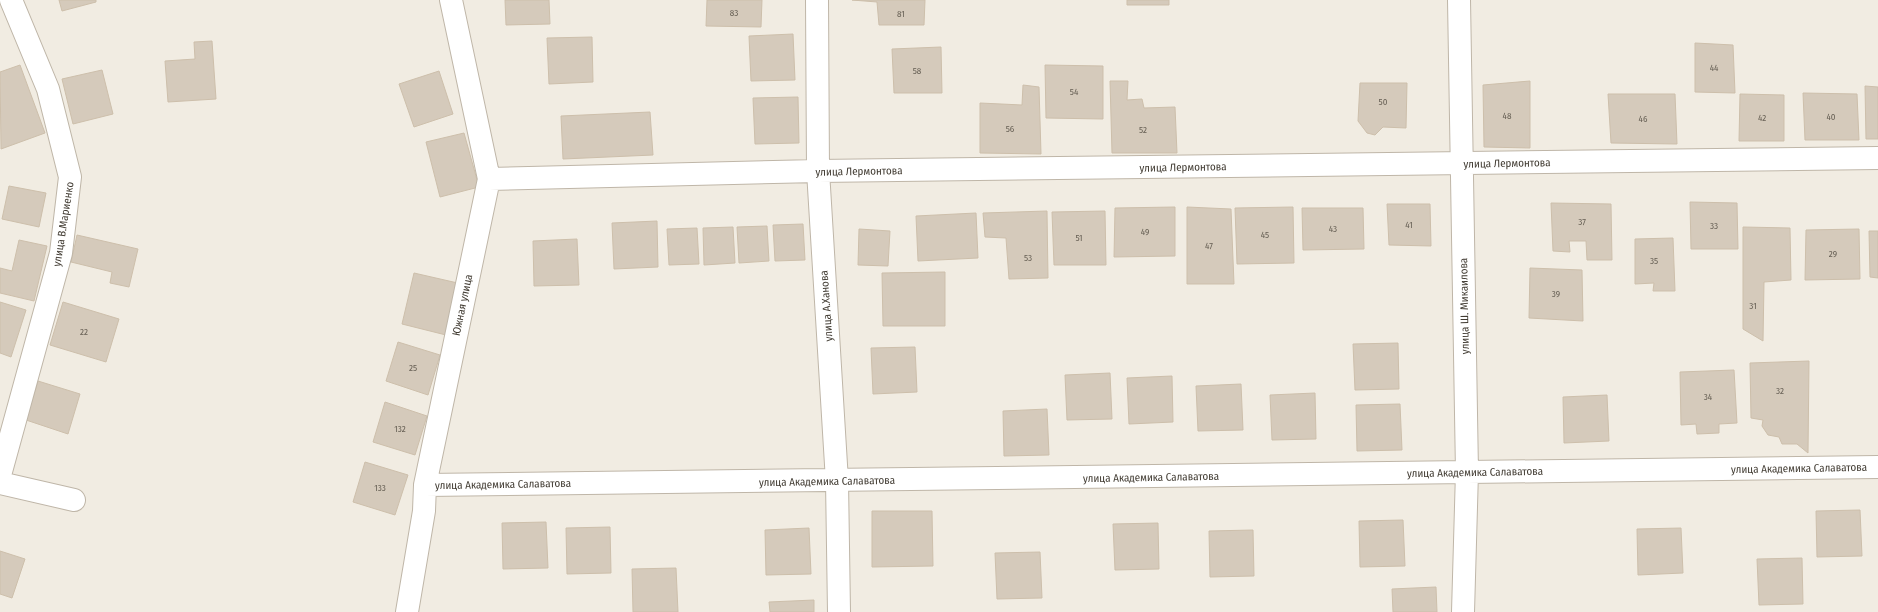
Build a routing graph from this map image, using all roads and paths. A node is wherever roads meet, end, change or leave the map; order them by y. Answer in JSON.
{"nodes":[{"id":1,"x":12,"y":0,"type":"edge"},
{"id":2,"x":451,"y":0,"type":"edge"},
{"id":3,"x":816,"y":0,"type":"edge"},
{"id":4,"x":1459,"y":0,"type":"edge"},
{"id":5,"x":1878,"y":158,"type":"edge"},
{"id":6,"x":1462,"y":163,"type":"junction"},
{"id":7,"x":818,"y":171,"type":"junction"},
{"id":8,"x":489,"y":179,"type":"junction"},
{"id":9,"x":1878,"y":467,"type":"edge"},
{"id":10,"x":1467,"y":472,"type":"junction"},
{"id":11,"x":0,"y":475,"type":"edge"},
{"id":12,"x":837,"y":481,"type":"junction"},
{"id":13,"x":0,"y":484,"type":"edge"},
{"id":14,"x":425,"y":485,"type":"junction"},
{"id":15,"x":74,"y":500,"type":"dead end"},
{"id":16,"x":407,"y":612,"type":"edge"},
{"id":17,"x":839,"y":612,"type":"edge"},
{"id":18,"x":1463,"y":612,"type":"edge"}],
"edges":[{"from":1,"to":11,"type":"street","name":"улица В.Мариенко"},
{"from":2,"to":8,"type":"street","name":"Южная улица"},
{"from":3,"to":7,"type":"street","name":"улица А.Ханова"},
{"from":4,"to":6,"type":"street","name":"улица Ш. Микаилова"},
{"from":5,"to":6,"type":"street","name":"улица Лермонтова"},
{"from":6,"to":7,"type":"street","name":"улица Лермонтова"},
{"from":6,"to":10,"type":"street","name":"улица Ш. Микаилова"},
{"from":7,"to":8,"type":"street","name":"улица Лермонтова"},
{"from":7,"to":12,"type":"street","name":"улица А.Ханова"},
{"from":8,"to":14,"type":"street","name":"Южная улица"},
{"from":9,"to":10,"type":"street","name":"улица Академика Салаватова"},
{"from":10,"to":12,"type":"street","name":"улица Академика Салаватова"},
{"from":10,"to":18,"type":"street","name":"улица Ш. Микаилова"},
{"from":12,"to":14,"type":"street","name":"улица Академика Салаватова"},
{"from":12,"to":17,"type":"street","name":"улица А.Ханова"},
{"from":13,"to":15,"type":"street"},
{"from":14,"to":16,"type":"street","name":"Южная улица"}]}
